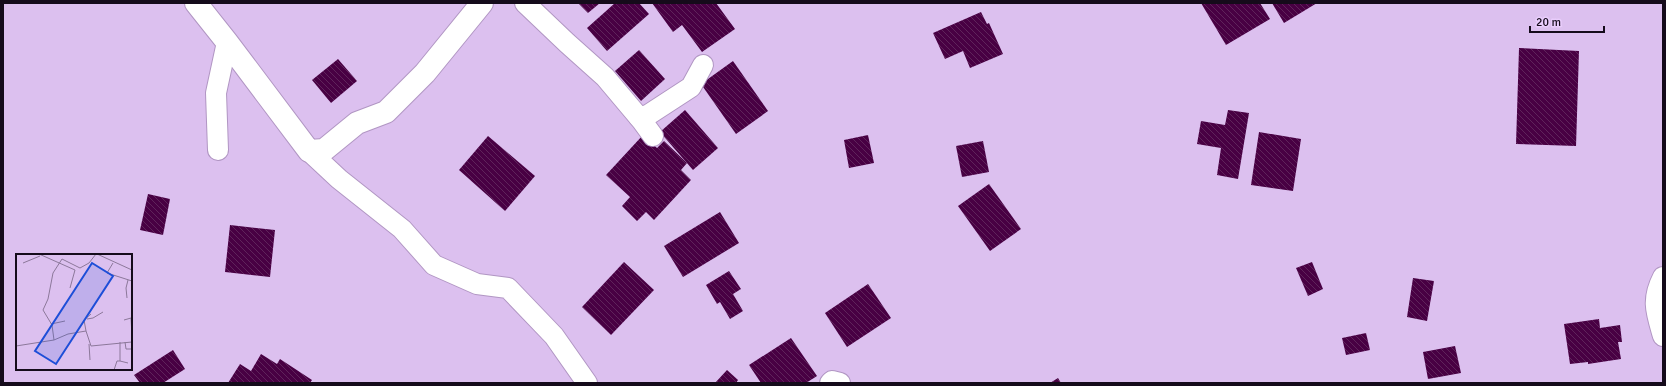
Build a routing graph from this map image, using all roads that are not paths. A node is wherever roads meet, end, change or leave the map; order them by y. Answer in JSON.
{"nodes":[{"id":1,"x":196,"y":3,"type":"edge"},
{"id":2,"x":482,"y":3,"type":"edge"},
{"id":3,"x":525,"y":3,"type":"edge"},
{"id":4,"x":227,"y":42,"type":"junction"},
{"id":5,"x":703,"y":65,"type":"dead end"},
{"id":6,"x":639,"y":117,"type":"junction"},
{"id":7,"x":653,"y":136,"type":"dead end"},
{"id":8,"x":218,"y":150,"type":"dead end"},
{"id":9,"x":309,"y":151,"type":"junction"},
{"id":10,"x":1663,"y":277,"type":"edge"},
{"id":11,"x":1663,"y":336,"type":"edge"},
{"id":12,"x":587,"y":383,"type":"edge"},
{"id":13,"x":830,"y":383,"type":"edge"},
{"id":14,"x":840,"y":383,"type":"edge"}],
"edges":[{"from":1,"to":4,"type":"street"},
{"from":2,"to":9,"type":"street"},
{"from":3,"to":6,"type":"street"},
{"from":4,"to":8,"type":"street"},
{"from":4,"to":9,"type":"street"},
{"from":5,"to":6,"type":"street"},
{"from":6,"to":7,"type":"street"},
{"from":9,"to":12,"type":"street"},
{"from":10,"to":11,"type":"street"},
{"from":13,"to":14,"type":"street"}]}
